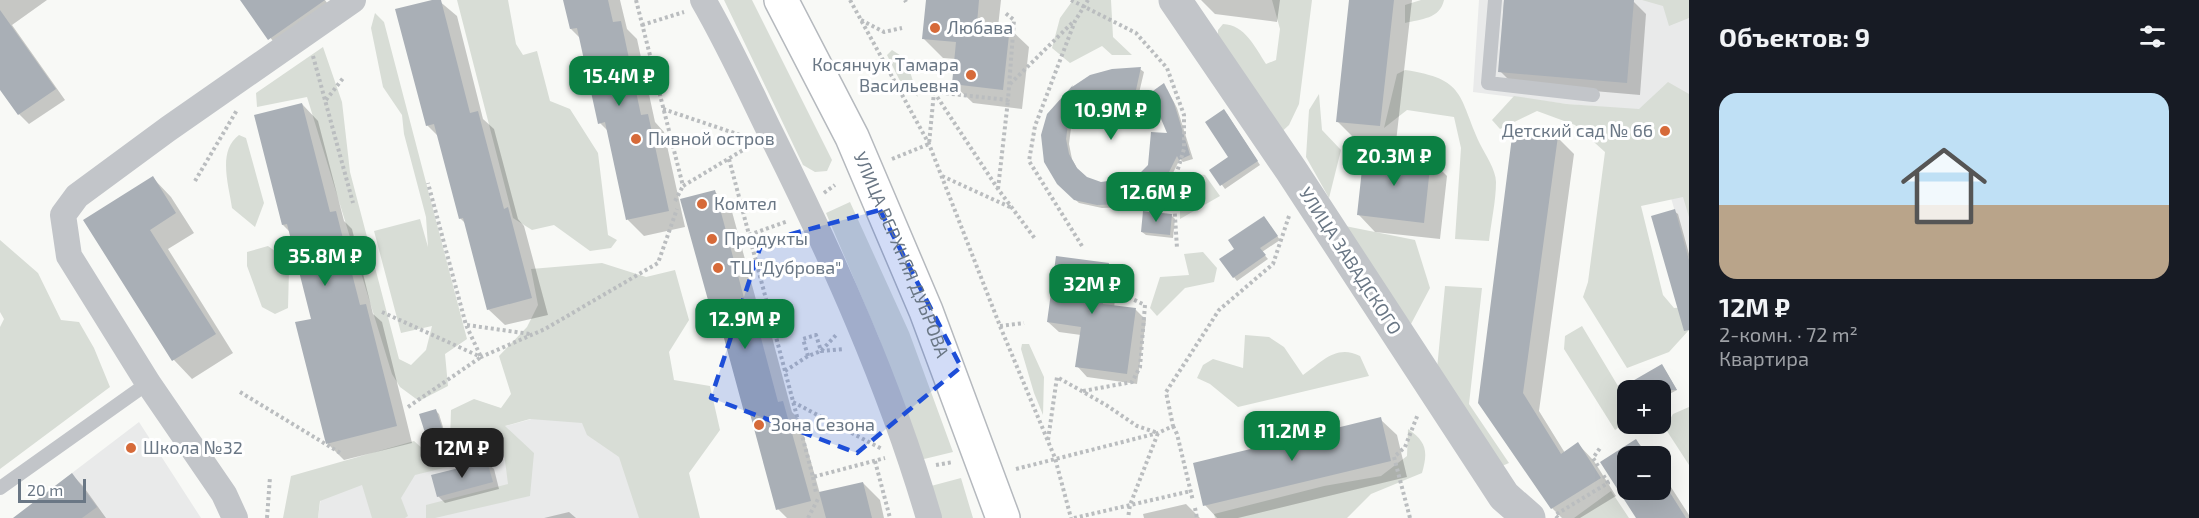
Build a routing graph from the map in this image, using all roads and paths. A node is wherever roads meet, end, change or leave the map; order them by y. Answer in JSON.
{"nodes":[{"id":1,"x":352,"y":0,"type":"edge"},
{"id":2,"x":636,"y":0,"type":"edge"},
{"id":3,"x":781,"y":0,"type":"edge"},
{"id":4,"x":850,"y":0,"type":"edge"},
{"id":5,"x":1071,"y":0,"type":"edge"},
{"id":6,"x":1088,"y":0,"type":"edge"},
{"id":7,"x":1175,"y":0,"type":"edge"},
{"id":8,"x":1495,"y":0,"type":"edge"},
{"id":9,"x":695,"y":5,"type":"edge"},
{"id":10,"x":1084,"y":6,"type":"junction"},
{"id":11,"x":1004,"y":12,"type":"dead end"},
{"id":12,"x":861,"y":20,"type":"junction"},
{"id":13,"x":1075,"y":21,"type":"junction"},
{"id":14,"x":642,"y":25,"type":"junction"},
{"id":15,"x":902,"y":28,"type":"dead end"},
{"id":16,"x":307,"y":32,"type":"junction"},
{"id":17,"x":344,"y":77,"type":"dead end"},
{"id":18,"x":1010,"y":84,"type":"junction"},
{"id":19,"x":934,"y":92,"type":"junction"},
{"id":20,"x":1593,"y":95,"type":"dead end"},
{"id":21,"x":326,"y":100,"type":"junction"},
{"id":22,"x":1008,"y":100,"type":"junction"},
{"id":23,"x":663,"y":109,"type":"junction"},
{"id":24,"x":238,"y":110,"type":"dead end"},
{"id":25,"x":929,"y":144,"type":"junction"},
{"id":26,"x":729,"y":159,"type":"junction"},
{"id":27,"x":892,"y":159,"type":"dead end"},
{"id":28,"x":942,"y":176,"type":"junction"},
{"id":29,"x":195,"y":181,"type":"dead end"},
{"id":30,"x":428,"y":183,"type":"dead end"},
{"id":31,"x":683,"y":186,"type":"junction"},
{"id":32,"x":998,"y":189,"type":"junction"},
{"id":33,"x":675,"y":201,"type":"dead end"},
{"id":34,"x":353,"y":203,"type":"dead end"},
{"id":35,"x":677,"y":209,"type":"dead end"},
{"id":36,"x":1012,"y":209,"type":"junction"},
{"id":37,"x":1290,"y":213,"type":"dead end"},
{"id":38,"x":790,"y":217,"type":"dead end"},
{"id":39,"x":749,"y":235,"type":"junction"},
{"id":40,"x":1036,"y":240,"type":"dead end"},
{"id":41,"x":1082,"y":246,"type":"dead end"},
{"id":42,"x":1177,"y":248,"type":"dead end"},
{"id":43,"x":1126,"y":296,"type":"dead end"},
{"id":44,"x":382,"y":312,"type":"dead end"},
{"id":45,"x":1024,"y":323,"type":"dead end"},
{"id":46,"x":466,"y":325,"type":"junction"},
{"id":47,"x":1000,"y":326,"type":"junction"},
{"id":48,"x":842,"y":329,"type":"dead end"},
{"id":49,"x":532,"y":334,"type":"junction"},
{"id":50,"x":850,"y":349,"type":"dead end"},
{"id":51,"x":821,"y":351,"type":"junction"},
{"id":52,"x":808,"y":356,"type":"junction"},
{"id":53,"x":481,"y":357,"type":"junction"},
{"id":54,"x":784,"y":371,"type":"junction"},
{"id":55,"x":1423,"y":372,"type":"junction"},
{"id":56,"x":148,"y":382,"type":"junction"},
{"id":57,"x":240,"y":392,"type":"dead end"},
{"id":58,"x":1082,"y":392,"type":"junction"},
{"id":59,"x":793,"y":402,"type":"junction"},
{"id":60,"x":408,"y":407,"type":"dead end"},
{"id":61,"x":1173,"y":426,"type":"junction"},
{"id":62,"x":1158,"y":433,"type":"junction"},
{"id":63,"x":1048,"y":441,"type":"junction"},
{"id":64,"x":1600,"y":448,"type":"dead end"},
{"id":65,"x":885,"y":451,"type":"dead end"},
{"id":66,"x":342,"y":454,"type":"dead end"},
{"id":67,"x":895,"y":456,"type":"dead end"},
{"id":68,"x":1055,"y":458,"type":"junction"},
{"id":69,"x":875,"y":461,"type":"junction"},
{"id":70,"x":1598,"y":466,"type":"dead end"},
{"id":71,"x":1016,"y":469,"type":"dead end"},
{"id":72,"x":1602,"y":472,"type":"dead end"},
{"id":73,"x":270,"y":477,"type":"dead end"},
{"id":74,"x":813,"y":477,"type":"junction"},
{"id":75,"x":0,"y":488,"type":"edge"},
{"id":76,"x":1191,"y":491,"type":"junction"},
{"id":77,"x":816,"y":493,"type":"dead end"},
{"id":78,"x":818,"y":499,"type":"dead end"},
{"id":79,"x":1193,"y":501,"type":"dead end"},
{"id":80,"x":1130,"y":505,"type":"junction"},
{"id":81,"x":1195,"y":508,"type":"dead end"},
{"id":82,"x":235,"y":518,"type":"edge"},
{"id":83,"x":267,"y":518,"type":"edge"},
{"id":84,"x":808,"y":518,"type":"edge"},
{"id":85,"x":890,"y":518,"type":"edge"},
{"id":86,"x":929,"y":518,"type":"edge"},
{"id":87,"x":1003,"y":518,"type":"edge"},
{"id":88,"x":1072,"y":518,"type":"edge"},
{"id":89,"x":1128,"y":518,"type":"edge"},
{"id":90,"x":1197,"y":518,"type":"edge"},
{"id":91,"x":1410,"y":518,"type":"edge"},
{"id":92,"x":1529,"y":518,"type":"edge"},
{"id":93,"x":1558,"y":518,"type":"edge"}],
"edges":[{"from":1,"to":16,"type":"street"},
{"from":2,"to":14,"type":"path"},
{"from":3,"to":87,"type":"main road","name":"УЛИЦА ВЕРХНЯЯ ДУБРОВА"},
{"from":4,"to":12,"type":"path"},
{"from":5,"to":10,"type":"path"},
{"from":6,"to":10,"type":"path"},
{"from":7,"to":55,"type":"street","name":"УЛИЦА ЗАВАДСКОГО"},
{"from":8,"to":20,"type":"lane"},
{"from":9,"to":14,"type":"path"},
{"from":9,"to":86,"type":"street"},
{"from":10,"to":13,"type":"path"},
{"from":10,"to":42,"type":"path"},
{"from":11,"to":18,"type":"path"},
{"from":12,"to":15,"type":"path"},
{"from":12,"to":25,"type":"path"},
{"from":13,"to":18,"type":"path"},
{"from":13,"to":41,"type":"path"},
{"from":14,"to":23,"type":"path"},
{"from":16,"to":21,"type":"path"},
{"from":16,"to":56,"type":"street"},
{"from":17,"to":21,"type":"path"},
{"from":18,"to":22,"type":"path"},
{"from":19,"to":22,"type":"path"},
{"from":19,"to":25,"type":"path"},
{"from":19,"to":32,"type":"path"},
{"from":21,"to":34,"type":"path"},
{"from":22,"to":32,"type":"path"},
{"from":23,"to":26,"type":"path"},
{"from":23,"to":31,"type":"path"},
{"from":24,"to":29,"type":"path"},
{"from":25,"to":27,"type":"path"},
{"from":25,"to":28,"type":"path"},
{"from":26,"to":31,"type":"path"},
{"from":26,"to":39,"type":"path"},
{"from":28,"to":36,"type":"path"},
{"from":28,"to":47,"type":"path"},
{"from":30,"to":46,"type":"path"},
{"from":31,"to":33,"type":"path"},
{"from":32,"to":36,"type":"path"},
{"from":35,"to":49,"type":"path"},
{"from":36,"to":40,"type":"path"},
{"from":37,"to":61,"type":"path"},
{"from":38,"to":39,"type":"path"},
{"from":39,"to":54,"type":"path"},
{"from":43,"to":58,"type":"path"},
{"from":44,"to":53,"type":"path"},
{"from":45,"to":47,"type":"path"},
{"from":46,"to":49,"type":"path"},
{"from":46,"to":53,"type":"path"},
{"from":47,"to":63,"type":"path"},
{"from":48,"to":51,"type":"path"},
{"from":49,"to":53,"type":"path"},
{"from":50,"to":51,"type":"path"},
{"from":51,"to":52,"type":"path"},
{"from":51,"to":52,"type":"path"},
{"from":52,"to":54,"type":"path"},
{"from":53,"to":60,"type":"path"},
{"from":54,"to":59,"type":"path"},
{"from":55,"to":91,"type":"path"},
{"from":55,"to":92,"type":"street","name":"УЛИЦА ЗАВАДСКОГО"},
{"from":56,"to":75,"type":"lane"},
{"from":56,"to":82,"type":"street"},
{"from":57,"to":66,"type":"path"},
{"from":58,"to":62,"type":"path"},
{"from":58,"to":63,"type":"path"},
{"from":59,"to":65,"type":"path"},
{"from":59,"to":74,"type":"path"},
{"from":61,"to":62,"type":"path"},
{"from":61,"to":76,"type":"path"},
{"from":62,"to":68,"type":"path"},
{"from":62,"to":80,"type":"path"},
{"from":63,"to":68,"type":"path"},
{"from":64,"to":70,"type":"path"},
{"from":67,"to":69,"type":"path"},
{"from":68,"to":71,"type":"path"},
{"from":68,"to":88,"type":"path"},
{"from":69,"to":74,"type":"path"},
{"from":69,"to":85,"type":"path"},
{"from":72,"to":93,"type":"path"},
{"from":73,"to":83,"type":"path"},
{"from":74,"to":77,"type":"path"},
{"from":76,"to":79,"type":"path"},
{"from":76,"to":80,"type":"path"},
{"from":78,"to":84,"type":"path"},
{"from":80,"to":88,"type":"path"},
{"from":80,"to":89,"type":"path"},
{"from":81,"to":90,"type":"path"}]}
